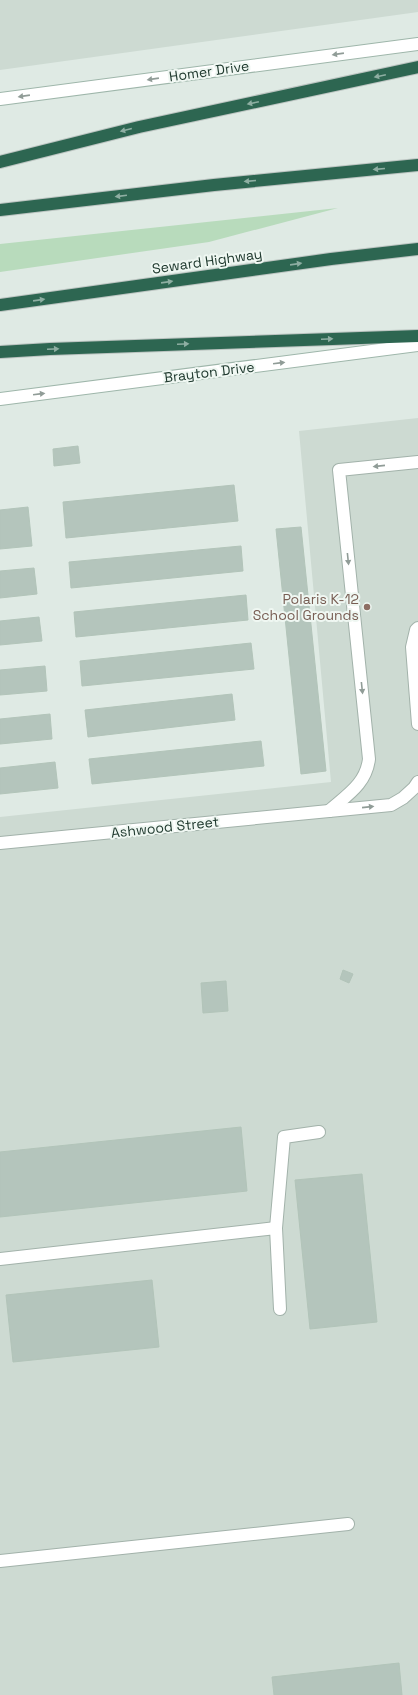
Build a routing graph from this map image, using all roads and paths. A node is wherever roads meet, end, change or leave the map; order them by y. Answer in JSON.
{"nodes":[{"id":1,"x":418,"y":44,"type":"edge"},
{"id":2,"x":418,"y":67,"type":"edge"},
{"id":3,"x":0,"y":99,"type":"edge"},
{"id":4,"x":0,"y":162,"type":"edge"},
{"id":5,"x":418,"y":165,"type":"edge"},
{"id":6,"x":0,"y":210,"type":"edge"},
{"id":7,"x":418,"y":249,"type":"edge"},
{"id":8,"x":0,"y":305,"type":"edge"},
{"id":9,"x":418,"y":336,"type":"edge"},
{"id":10,"x":418,"y":345,"type":"edge"},
{"id":11,"x":0,"y":352,"type":"edge"},
{"id":12,"x":0,"y":399,"type":"edge"},
{"id":13,"x":418,"y":462,"type":"edge"},
{"id":14,"x":418,"y":628,"type":"edge"},
{"id":15,"x":418,"y":724,"type":"edge"},
{"id":16,"x":418,"y":782,"type":"edge"},
{"id":17,"x":329,"y":811,"type":"junction"},
{"id":18,"x":0,"y":843,"type":"edge"},
{"id":19,"x":319,"y":1132,"type":"dead end"},
{"id":20,"x":276,"y":1228,"type":"junction"},
{"id":21,"x":0,"y":1259,"type":"edge"},
{"id":22,"x":280,"y":1309,"type":"dead end"},
{"id":23,"x":348,"y":1524,"type":"dead end"},
{"id":24,"x":0,"y":1560,"type":"edge"}],
"edges":[{"from":1,"to":3,"type":"street","name":"Homer Drive","one_way":true},
{"from":2,"to":4,"type":"highway","one_way":true},
{"from":5,"to":6,"type":"highway","one_way":true},
{"from":8,"to":7,"type":"highway","name":"Seward Highway","one_way":true},
{"from":11,"to":9,"type":"highway","one_way":true},
{"from":12,"to":10,"type":"street","name":"Brayton Drive","one_way":true},
{"from":13,"to":17,"type":"street","one_way":true},
{"from":14,"to":15,"type":"street"},
{"from":17,"to":16,"type":"street","name":"Ashwood Street","one_way":true},
{"from":17,"to":18,"type":"street","name":"Ashwood Street"},
{"from":19,"to":20,"type":"street"},
{"from":20,"to":21,"type":"street"},
{"from":20,"to":22,"type":"street"},
{"from":23,"to":24,"type":"street"}]}
